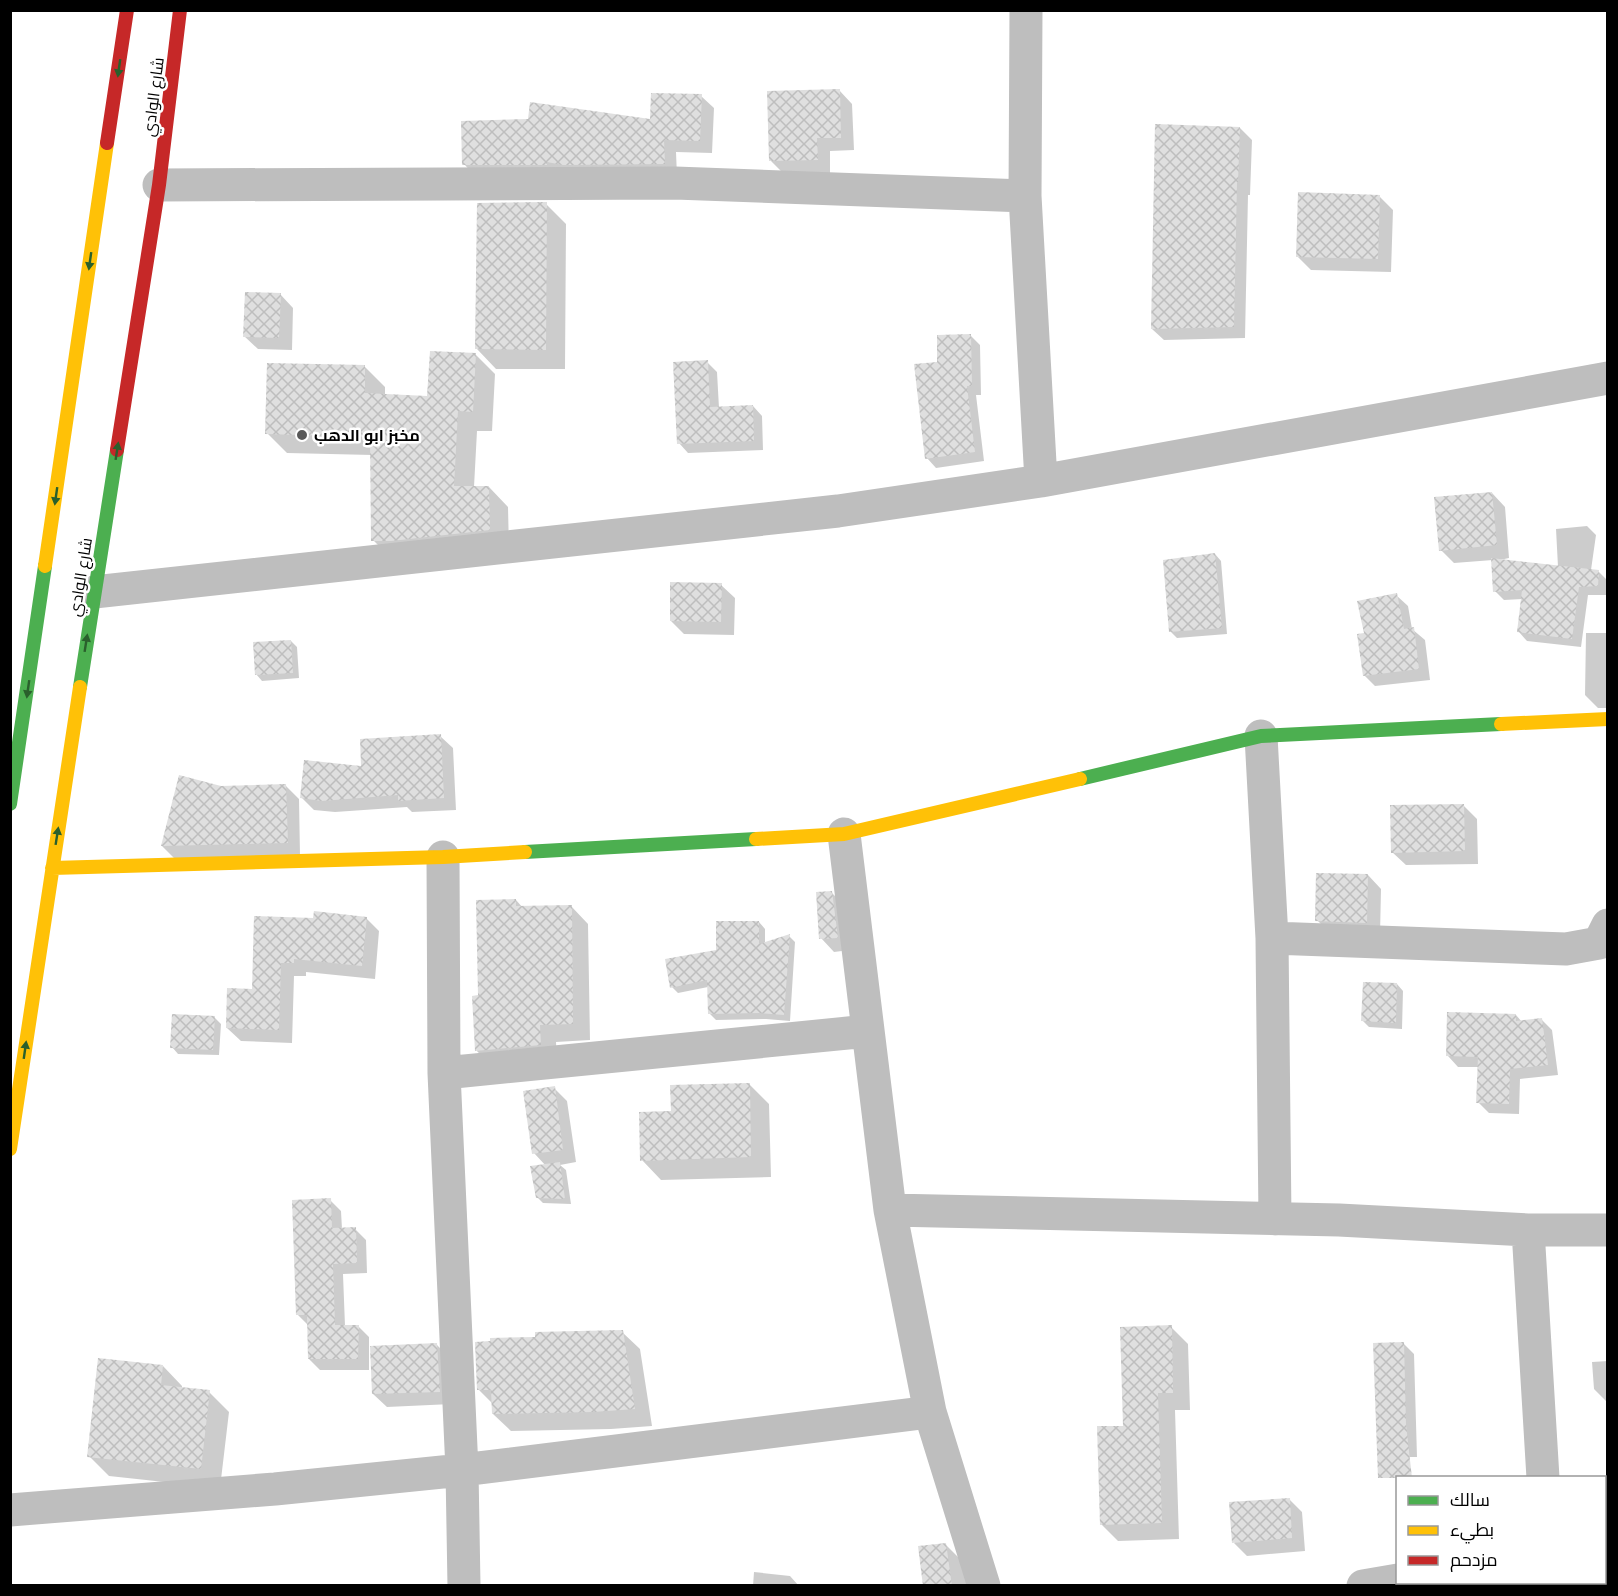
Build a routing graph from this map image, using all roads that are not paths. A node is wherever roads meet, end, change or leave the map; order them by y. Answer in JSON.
{"nodes":[{"id":1,"x":127,"y":10,"type":"edge"},
{"id":2,"x":180,"y":10,"type":"edge"},
{"id":3,"x":1026,"y":10,"type":"edge"},
{"id":4,"x":159,"y":184,"type":"junction"},
{"id":5,"x":1025,"y":196,"type":"junction"},
{"id":6,"x":1608,"y":378,"type":"edge"},
{"id":7,"x":1041,"y":482,"type":"junction"},
{"id":8,"x":94,"y":592,"type":"junction"},
{"id":9,"x":1608,"y":719,"type":"edge"},
{"id":10,"x":1261,"y":736,"type":"junction"},
{"id":11,"x":10,"y":804,"type":"edge"},
{"id":12,"x":844,"y":834,"type":"junction"},
{"id":13,"x":443,"y":857,"type":"junction"},
{"id":14,"x":52,"y":868,"type":"junction"},
{"id":15,"x":1608,"y":925,"type":"edge"},
{"id":16,"x":1272,"y":938,"type":"junction"},
{"id":17,"x":868,"y":1031,"type":"junction"},
{"id":18,"x":444,"y":1073,"type":"junction"},
{"id":19,"x":10,"y":1149,"type":"edge"},
{"id":20,"x":890,"y":1210,"type":"junction"},
{"id":21,"x":1275,"y":1219,"type":"junction"},
{"id":22,"x":1528,"y":1230,"type":"junction"},
{"id":23,"x":1608,"y":1230,"type":"edge"},
{"id":24,"x":930,"y":1412,"type":"junction"},
{"id":25,"x":462,"y":1470,"type":"junction"},
{"id":26,"x":1543,"y":1476,"type":"edge"},
{"id":27,"x":10,"y":1510,"type":"edge"},
{"id":28,"x":1396,"y":1580,"type":"edge"},
{"id":29,"x":464,"y":1586,"type":"edge"},
{"id":30,"x":984,"y":1586,"type":"edge"},
{"id":31,"x":1363,"y":1586,"type":"edge"}],
"edges":[{"from":1,"to":11,"type":"main road","one_way":true},
{"from":2,"to":4,"type":"main road","name":"شارع الوادي"},
{"from":3,"to":5,"type":"street"},
{"from":4,"to":5,"type":"street"},
{"from":8,"to":4,"type":"main road","name":"شارع الوادي","one_way":true},
{"from":5,"to":7,"type":"street"},
{"from":6,"to":7,"type":"street"},
{"from":7,"to":8,"type":"street"},
{"from":14,"to":8,"type":"main road","name":"شارع الوادي","one_way":true},
{"from":9,"to":10,"type":"main road"},
{"from":10,"to":12,"type":"main road"},
{"from":10,"to":16,"type":"street"},
{"from":12,"to":13,"type":"main road"},
{"from":12,"to":17,"type":"street"},
{"from":13,"to":14,"type":"main road"},
{"from":13,"to":18,"type":"street"},
{"from":19,"to":14,"type":"main road","name":"شارع الوادي","one_way":true},
{"from":15,"to":16,"type":"street"},
{"from":16,"to":21,"type":"street"},
{"from":17,"to":18,"type":"street"},
{"from":17,"to":20,"type":"street"},
{"from":18,"to":25,"type":"street"},
{"from":20,"to":21,"type":"street"},
{"from":20,"to":24,"type":"street"},
{"from":21,"to":22,"type":"street"},
{"from":22,"to":23,"type":"street"},
{"from":22,"to":26,"type":"street"},
{"from":24,"to":25,"type":"street"},
{"from":24,"to":30,"type":"street"},
{"from":25,"to":27,"type":"street"},
{"from":25,"to":29,"type":"street"},
{"from":28,"to":31,"type":"street"}]}
